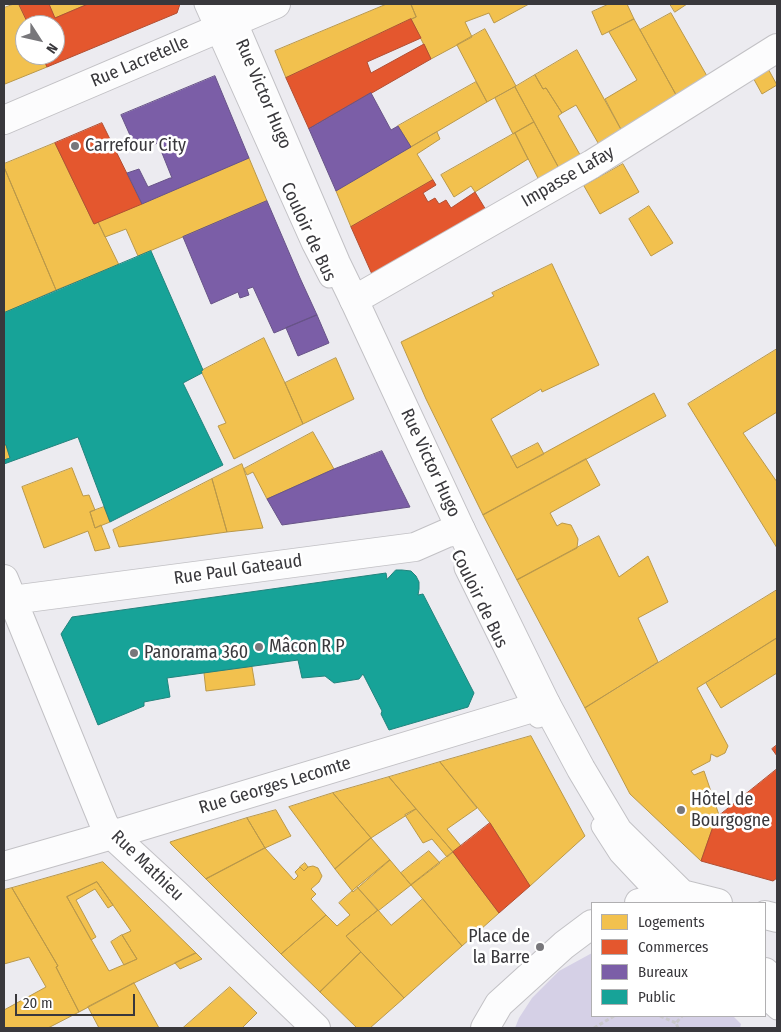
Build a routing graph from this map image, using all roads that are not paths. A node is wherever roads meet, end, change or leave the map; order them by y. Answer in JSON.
{"nodes":[{"id":1,"x":204,"y":4,"type":"edge"},
{"id":2,"x":276,"y":4,"type":"edge"},
{"id":3,"x":224,"y":18,"type":"edge"},
{"id":4,"x":777,"y":48,"type":"edge"},
{"id":5,"x":4,"y":120,"type":"edge"},
{"id":6,"x":354,"y":300,"type":"junction"},
{"id":7,"x":454,"y":531,"type":"junction"},
{"id":8,"x":8,"y":590,"type":"edge"},
{"id":9,"x":539,"y":706,"type":"junction"},
{"id":10,"x":112,"y":835,"type":"junction"},
{"id":11,"x":4,"y":866,"type":"edge"},
{"id":12,"x":668,"y":901,"type":"edge"},
{"id":13,"x":693,"y":902,"type":"edge"},
{"id":14,"x":591,"y":925,"type":"edge"},
{"id":15,"x":766,"y":973,"type":"edge"},
{"id":16,"x":777,"y":983,"type":"edge"},
{"id":17,"x":766,"y":1000,"type":"edge"},
{"id":18,"x":777,"y":1010,"type":"edge"},
{"id":19,"x":316,"y":1028,"type":"edge"},
{"id":20,"x":485,"y":1028,"type":"edge"}],
"edges":[{"from":1,"to":3,"type":"lane","name":"Couloir de Bus"},
{"from":2,"to":3,"type":"street","name":"Rue Lacretelle"},
{"from":3,"to":5,"type":"street","name":"Rue Lacretelle"},
{"from":3,"to":6,"type":"street","name":"Rue Victor Hugo"},
{"from":3,"to":7,"type":"lane","name":"Couloir de Bus"},
{"from":4,"to":6,"type":"street","name":"Impasse Lafay"},
{"from":6,"to":7,"type":"street","name":"Rue Victor Hugo"},
{"from":7,"to":8,"type":"street","name":"Rue Paul Gateaud"},
{"from":7,"to":9,"type":"street","name":"Rue Victor Hugo"},
{"from":8,"to":10,"type":"street","name":"Rue Mathieu"},
{"from":9,"to":10,"type":"street","name":"Rue Georges Lecomte"},
{"from":9,"to":12,"type":"street","name":"Rue Victor Hugo"},
{"from":10,"to":11,"type":"street","name":"Rue Georges Lecomte"},
{"from":10,"to":19,"type":"street","name":"Rue Mathieu"},
{"from":12,"to":13,"type":"street"},
{"from":14,"to":20,"type":"street"},
{"from":15,"to":16,"type":"street"},
{"from":17,"to":18,"type":"lane"}]}
